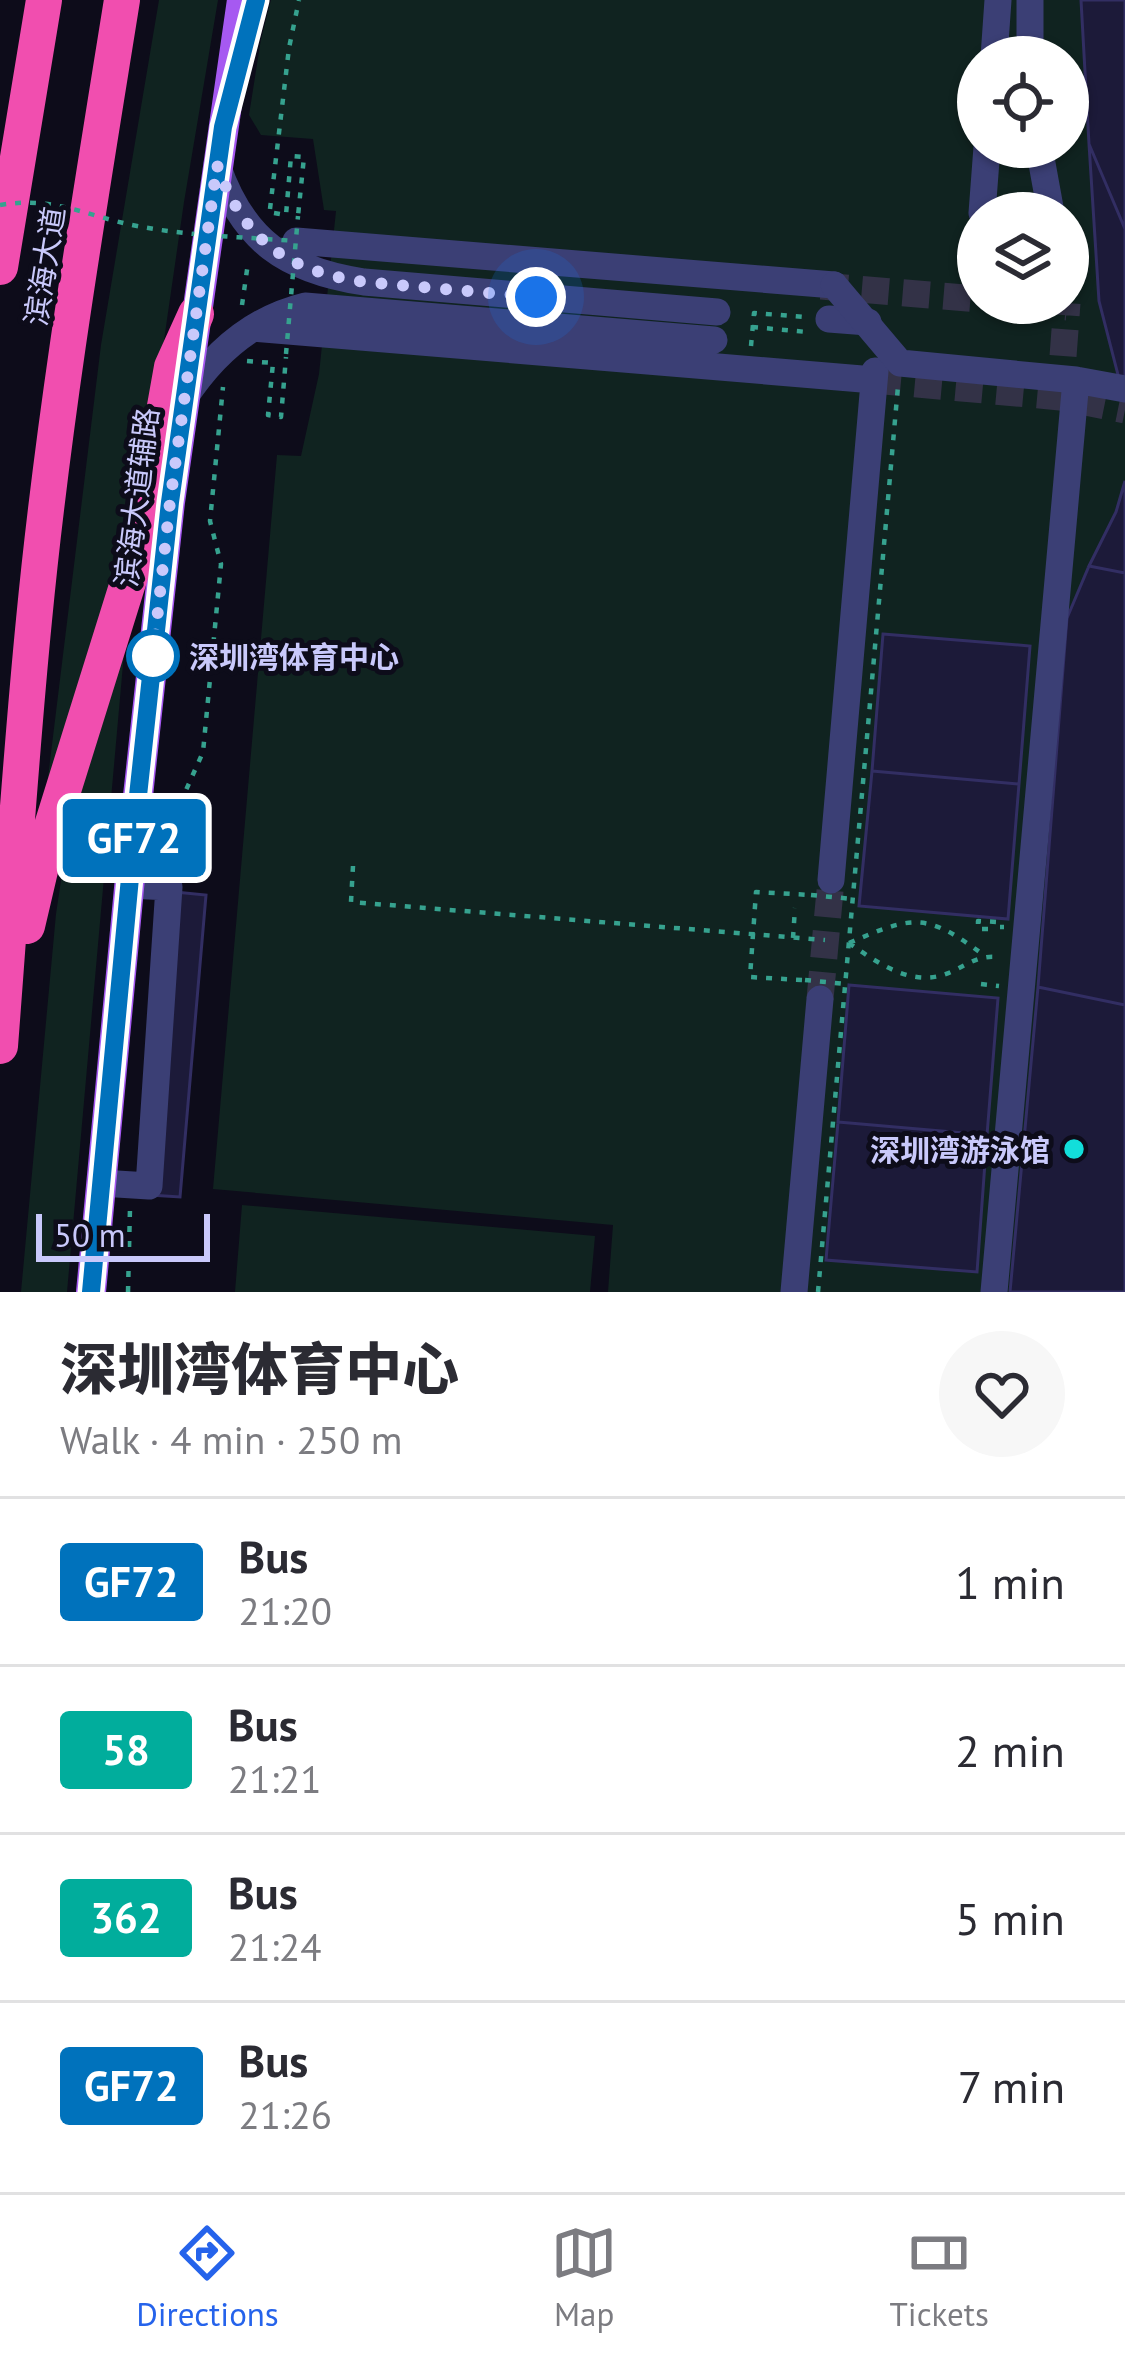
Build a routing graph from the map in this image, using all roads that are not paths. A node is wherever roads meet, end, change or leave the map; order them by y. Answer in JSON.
{"nodes":[{"id":1,"x":44,"y":0,"type":"edge"},
{"id":2,"x":122,"y":0,"type":"edge"},
{"id":3,"x":242,"y":0,"type":"edge"},
{"id":4,"x":256,"y":0,"type":"edge"},
{"id":5,"x":998,"y":0,"type":"edge"},
{"id":6,"x":1030,"y":0,"type":"edge"},
{"id":7,"x":995,"y":36,"type":"edge"},
{"id":8,"x":1030,"y":36,"type":"edge"},
{"id":9,"x":223,"y":127,"type":"junction"},
{"id":10,"x":217,"y":165,"type":"junction"},
{"id":11,"x":14,"y":170,"type":"junction"},
{"id":12,"x":0,"y":220,"type":"edge"},
{"id":13,"x":291,"y":228,"type":"road end"},
{"id":14,"x":0,"y":267,"type":"edge"},
{"id":15,"x":196,"y":314,"type":"junction"},
{"id":16,"x":868,"y":322,"type":"junction"},
{"id":17,"x":246,"y":323,"type":"junction"},
{"id":18,"x":821,"y":326,"type":"road end"},
{"id":19,"x":883,"y":372,"type":"junction"},
{"id":20,"x":1076,"y":380,"type":"junction"},
{"id":21,"x":1125,"y":388,"type":"edge"},
{"id":22,"x":185,"y":397,"type":"junction"},
{"id":23,"x":831,"y":880,"type":"tunnel mouth"},
{"id":24,"x":142,"y":885,"type":"junction"},
{"id":25,"x":820,"y":999,"type":"tunnel mouth"},
{"id":26,"x":0,"y":1046,"type":"edge"},
{"id":27,"x":0,"y":1065,"type":"edge"},
{"id":28,"x":116,"y":1184,"type":"junction"},
{"id":29,"x":93,"y":1284,"type":"edge"},
{"id":30,"x":794,"y":1292,"type":"edge"},
{"id":31,"x":994,"y":1292,"type":"edge"}],
"edges":[{"from":1,"to":11,"type":"highway","name":"滨海大道"},
{"from":2,"to":26,"type":"highway","name":"滨海大道"},
{"from":3,"to":9,"type":"main road","name":"滨海大道辅路"},
{"from":4,"to":9,"type":"main road"},
{"from":5,"to":7,"type":"street"},
{"from":6,"to":8,"type":"street"},
{"from":9,"to":10,"type":"main road","name":"滨海大道辅路"},
{"from":10,"to":15,"type":"main road","name":"滨海大道辅路"},
{"from":10,"to":17,"type":"street"},
{"from":11,"to":12,"type":"highway"},
{"from":11,"to":14,"type":"highway","name":"滨海大道"},
{"from":13,"to":16,"type":"street","bridge":true},
{"from":15,"to":22,"type":"main road","name":"滨海大道辅路"},
{"from":15,"to":27,"type":"highway"},
{"from":16,"to":18,"type":"street"},
{"from":16,"to":19,"type":"street","bridge":true},
{"from":17,"to":19,"type":"street"},
{"from":17,"to":22,"type":"street"},
{"from":19,"to":20,"type":"street","bridge":true},
{"from":19,"to":23,"type":"street"},
{"from":20,"to":21,"type":"street","bridge":true},
{"from":20,"to":31,"type":"street","bridge":true},
{"from":22,"to":24,"type":"main road","name":"滨海大道辅路"},
{"from":24,"to":28,"type":"main road","name":"滨海大道辅路"},
{"from":24,"to":28,"type":"street"},
{"from":25,"to":30,"type":"street"},
{"from":28,"to":29,"type":"main road","name":"滨海大道辅路"}]}
